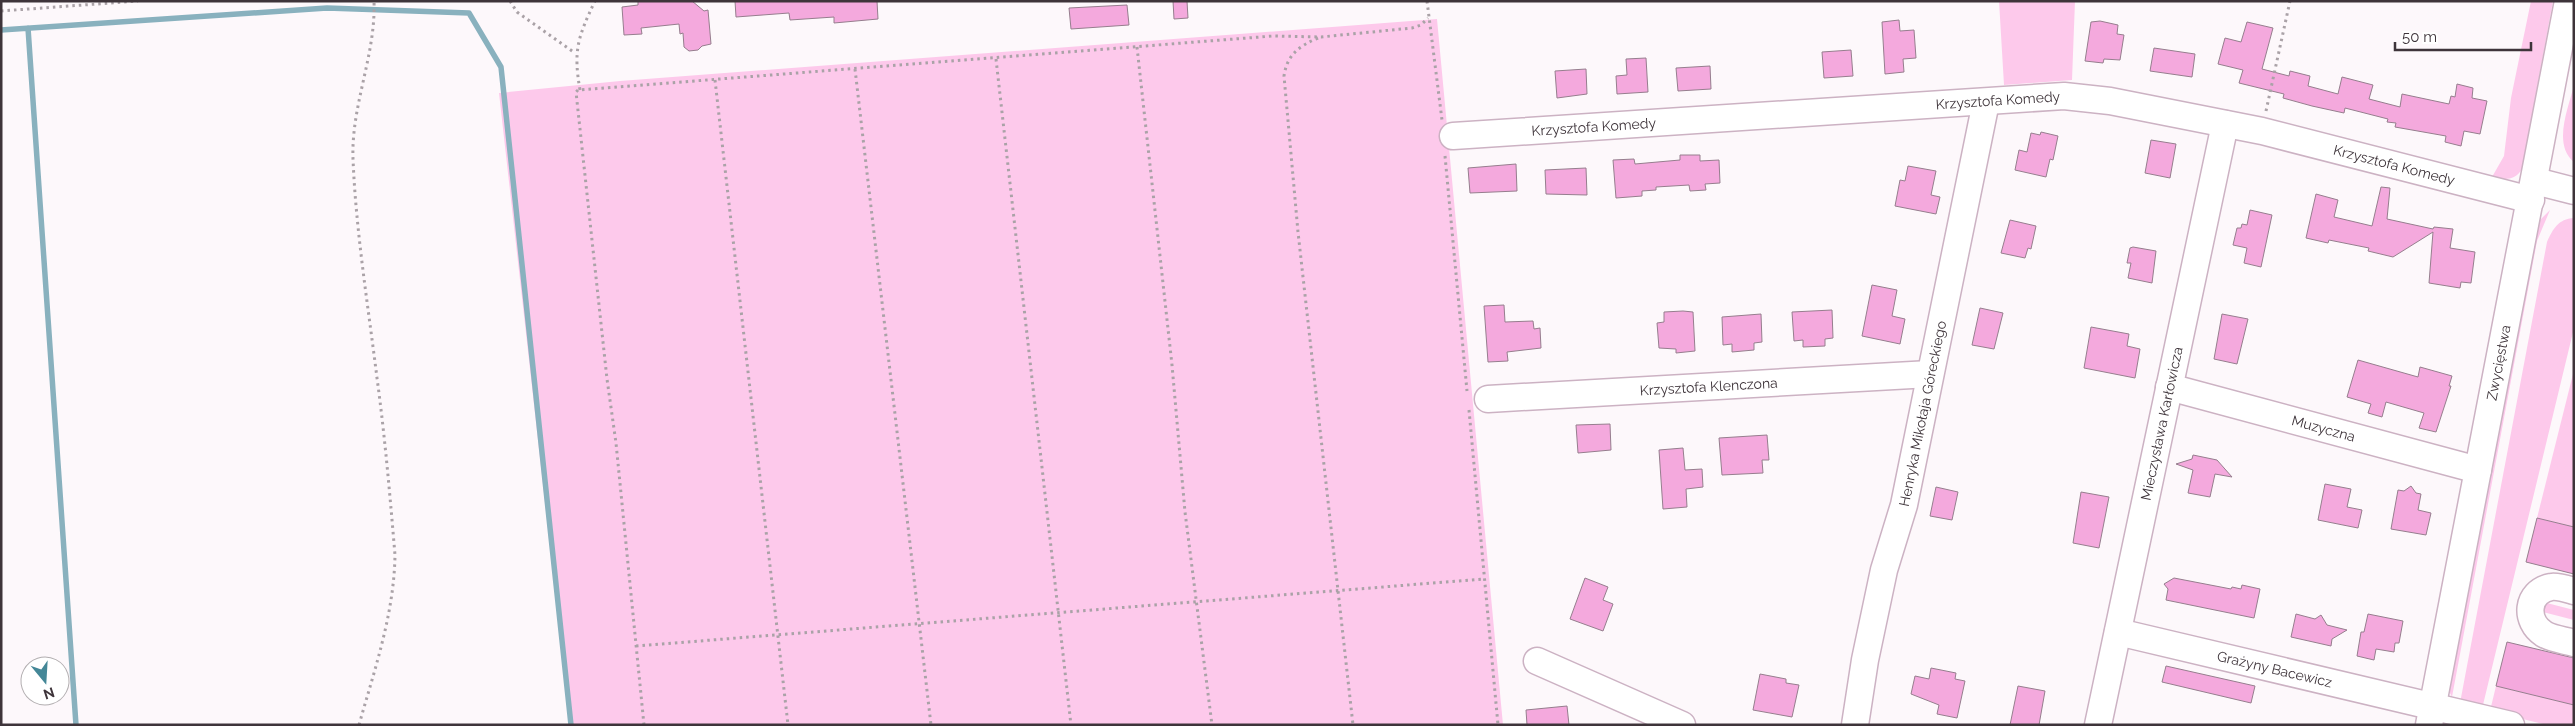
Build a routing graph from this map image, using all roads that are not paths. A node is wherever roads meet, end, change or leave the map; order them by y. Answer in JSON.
{"nodes":[{"id":1,"x":2568,"y":1,"type":"edge"},
{"id":2,"x":1986,"y":102,"type":"junction"},
{"id":3,"x":2225,"y":124,"type":"junction"},
{"id":4,"x":1447,"y":139,"type":"road end"},
{"id":5,"x":2533,"y":191,"type":"junction"},
{"id":6,"x":2574,"y":191,"type":"edge"},
{"id":7,"x":1930,"y":374,"type":"junction"},
{"id":8,"x":2169,"y":387,"type":"junction"},
{"id":9,"x":1475,"y":401,"type":"road end"},
{"id":10,"x":2478,"y":470,"type":"junction"},
{"id":11,"x":2574,"y":590,"type":"edge"},
{"id":12,"x":2118,"y":632,"type":"junction"},
{"id":13,"x":2574,"y":642,"type":"edge"},
{"id":14,"x":1537,"y":661,"type":"dead end"},
{"id":15,"x":2431,"y":715,"type":"edge"},
{"id":16,"x":1682,"y":725,"type":"edge"},
{"id":17,"x":1855,"y":725,"type":"edge"},
{"id":18,"x":2098,"y":725,"type":"edge"},
{"id":19,"x":2511,"y":725,"type":"edge"}],
"edges":[{"from":1,"to":5,"type":"street","name":"Zwycięstwa"},
{"from":2,"to":3,"type":"street","name":"Krzysztofa Komedy"},
{"from":2,"to":4,"type":"street","name":"Krzysztofa Komedy"},
{"from":2,"to":7,"type":"street","name":"Henryka Mikołaja Góreckiego"},
{"from":3,"to":5,"type":"street","name":"Krzysztofa Komedy"},
{"from":3,"to":8,"type":"street","name":"Mieczysława Karłowicza"},
{"from":5,"to":6,"type":"street","name":"Krzysztofa Komedy"},
{"from":5,"to":10,"type":"street","name":"Zwycięstwa"},
{"from":7,"to":9,"type":"street","name":"Krzysztofa Klenczona"},
{"from":7,"to":17,"type":"street","name":"Henryka Mikołaja Góreckiego"},
{"from":8,"to":10,"type":"street","name":"Muzyczna"},
{"from":8,"to":12,"type":"street","name":"Mieczysława Karłowicza"},
{"from":10,"to":15,"type":"street","name":"Zwycięstwa"},
{"from":11,"to":13,"type":"street"},
{"from":12,"to":15,"type":"street","name":"Grażyny Bacewicz"},
{"from":12,"to":18,"type":"street","name":"Mieczysława Karłowicza"},
{"from":14,"to":16,"type":"street"},
{"from":15,"to":19,"type":"street","name":"Grażyny Bacewicz"}]}
